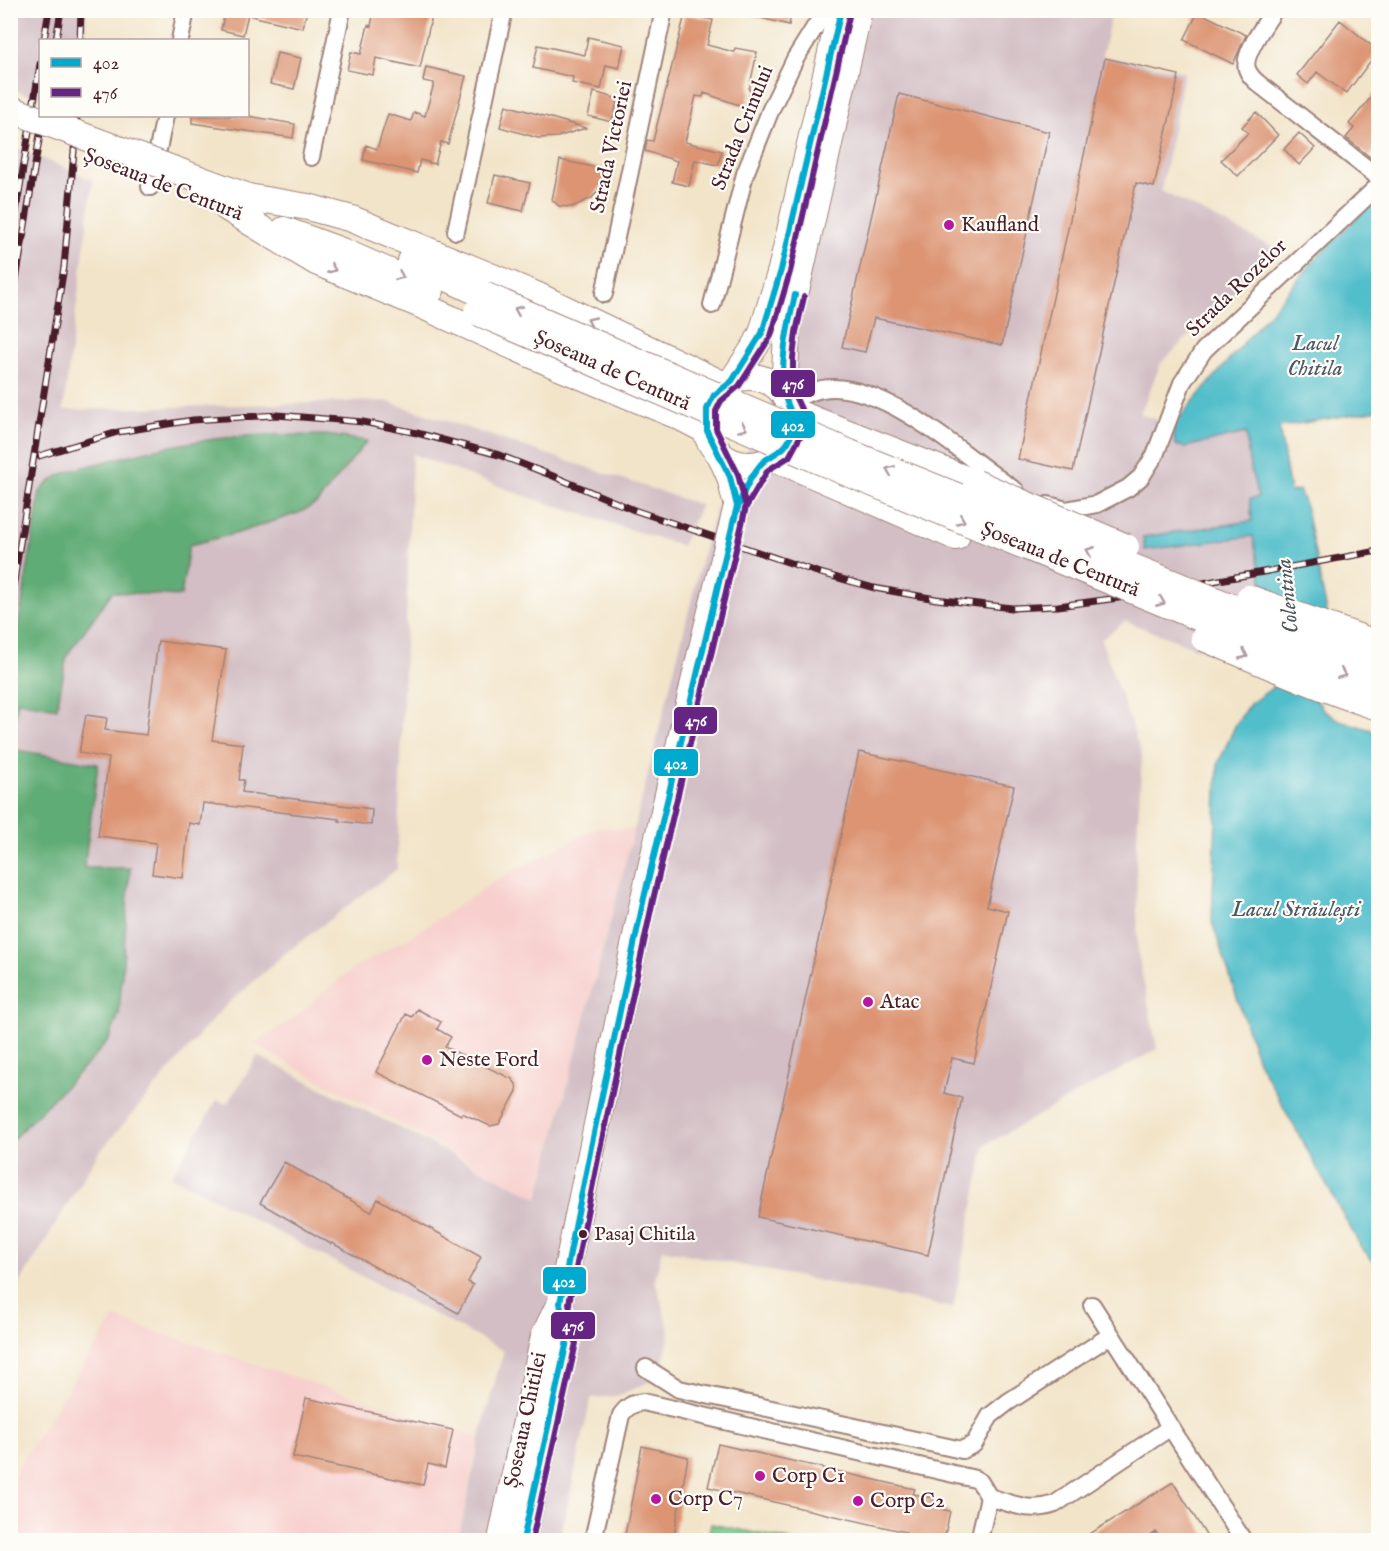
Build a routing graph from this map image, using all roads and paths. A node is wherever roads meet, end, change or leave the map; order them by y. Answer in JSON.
{"nodes":[{"id":1,"x":186,"y":10,"type":"edge"},
{"id":2,"x":342,"y":10,"type":"edge"},
{"id":3,"x":504,"y":10,"type":"edge"},
{"id":4,"x":664,"y":10,"type":"edge"},
{"id":5,"x":827,"y":10,"type":"edge"},
{"id":6,"x":841,"y":10,"type":"edge"},
{"id":7,"x":859,"y":10,"type":"edge"},
{"id":8,"x":1275,"y":10,"type":"edge"},
{"id":9,"x":180,"y":39,"type":"edge"},
{"id":10,"x":10,"y":109,"type":"edge"},
{"id":11,"x":165,"y":117,"type":"edge"},
{"id":12,"x":10,"y":128,"type":"edge"},
{"id":13,"x":311,"y":157,"type":"dead end"},
{"id":14,"x":1378,"y":177,"type":"edge"},
{"id":15,"x":165,"y":181,"type":"junction"},
{"id":16,"x":1378,"y":186,"type":"edge"},
{"id":17,"x":237,"y":202,"type":"junction"},
{"id":18,"x":456,"y":231,"type":"dead end"},
{"id":19,"x":604,"y":294,"type":"dead end"},
{"id":20,"x":481,"y":303,"type":"junction"},
{"id":21,"x":712,"y":305,"type":"dead end"},
{"id":22,"x":728,"y":383,"type":"junction"},
{"id":23,"x":788,"y":402,"type":"junction"},
{"id":24,"x":713,"y":442,"type":"junction"},
{"id":25,"x":768,"y":460,"type":"junction"},
{"id":26,"x":737,"y":506,"type":"junction"},
{"id":27,"x":1378,"y":645,"type":"edge"},
{"id":28,"x":1378,"y":666,"type":"edge"},
{"id":29,"x":1378,"y":687,"type":"edge"},
{"id":30,"x":1378,"y":707,"type":"edge"},
{"id":31,"x":1092,"y":1305,"type":"dead end"},
{"id":32,"x":1111,"y":1335,"type":"junction"},
{"id":33,"x":646,"y":1368,"type":"dead end"},
{"id":34,"x":547,"y":1379,"type":"junction"},
{"id":35,"x":1171,"y":1427,"type":"junction"},
{"id":36,"x":989,"y":1497,"type":"junction"},
{"id":37,"x":501,"y":1540,"type":"edge"},
{"id":38,"x":523,"y":1540,"type":"edge"},
{"id":39,"x":593,"y":1540,"type":"edge"},
{"id":40,"x":979,"y":1540,"type":"edge"},
{"id":41,"x":1243,"y":1540,"type":"edge"}],
"edges":[{"from":1,"to":9,"type":"street"},
{"from":2,"to":13,"type":"street"},
{"from":3,"to":18,"type":"street"},
{"from":4,"to":19,"type":"street","name":"Strada Victoriei"},
{"from":5,"to":21,"type":"street","name":"Strada Crinului"},
{"from":6,"to":22,"type":"main road"},
{"from":7,"to":23,"type":"main road"},
{"from":8,"to":14,"type":"street"},
{"from":10,"to":15,"type":"main road","name":"Șoseaua de Centură","bridge":true},
{"from":11,"to":15,"type":"street"},
{"from":12,"to":15,"type":"main road","name":"Șoseaua de Centură"},
{"from":15,"to":17,"type":"main road","name":"Șoseaua de Centură"},
{"from":16,"to":23,"type":"street","name":"Strada Rozelor"},
{"from":17,"to":20,"type":"main road","name":"Șoseaua de Centură"},
{"from":22,"to":17,"type":"main road","one_way":true},
{"from":17,"to":24,"type":"main road","one_way":true},
{"from":28,"to":20,"type":"main road","name":"Șoseaua de Centură","one_way":true,"bridge":true},
{"from":20,"to":29,"type":"main road","name":"Șoseaua de Centură","one_way":true,"bridge":true},
{"from":22,"to":23,"type":"main road"},
{"from":22,"to":24,"type":"main road"},
{"from":23,"to":25,"type":"main road"},
{"from":23,"to":27,"type":"main road","bridge":true},
{"from":24,"to":25,"type":"main road"},
{"from":24,"to":26,"type":"main road","name":"Șoseaua Chitilei"},
{"from":25,"to":26,"type":"main road","name":"Șoseaua Chitilei"},
{"from":25,"to":30,"type":"main road","one_way":true,"bridge":true},
{"from":26,"to":34,"type":"main road","name":"Șoseaua Chitilei","bridge":true},
{"from":31,"to":32,"type":"street"},
{"from":32,"to":33,"type":"street"},
{"from":32,"to":35,"type":"street"},
{"from":34,"to":37,"type":"main road","name":"Șoseaua Chitilei"},
{"from":34,"to":38,"type":"main road","name":"Șoseaua Chitilei"},
{"from":35,"to":36,"type":"street"},
{"from":35,"to":41,"type":"street"},
{"from":36,"to":39,"type":"street"},
{"from":36,"to":40,"type":"street"}]}
